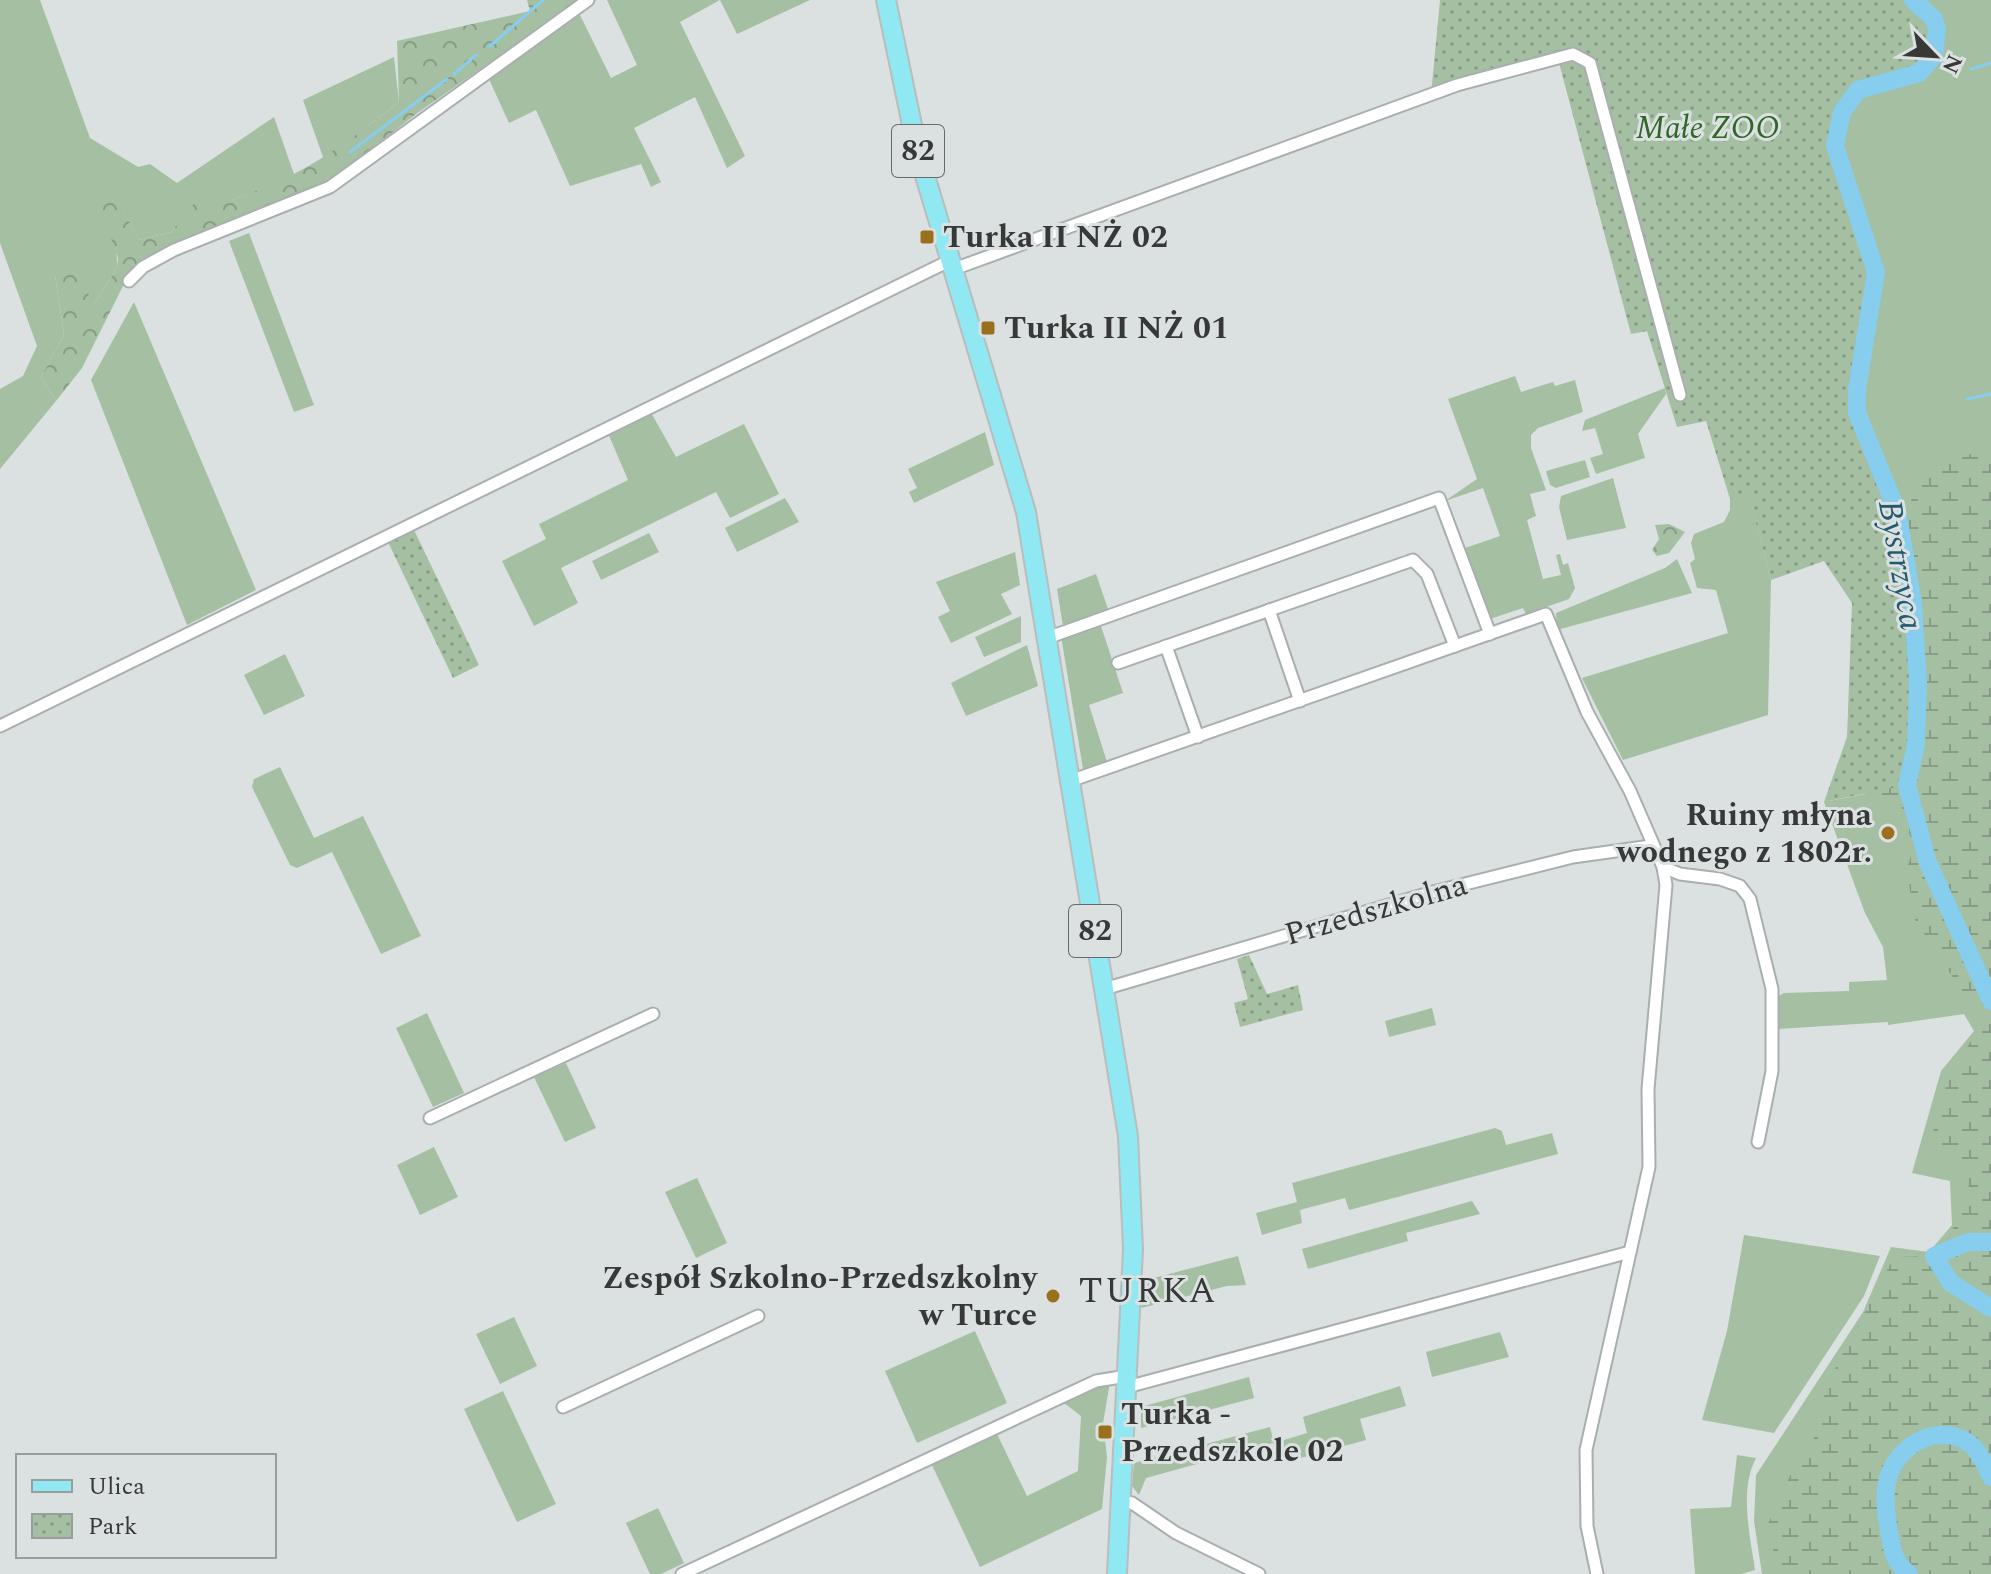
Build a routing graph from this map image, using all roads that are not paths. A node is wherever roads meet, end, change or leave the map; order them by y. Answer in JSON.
{"nodes":[{"id":1,"x":588,"y":0,"type":"edge"},
{"id":2,"x":886,"y":0,"type":"edge"},
{"id":3,"x":952,"y":265,"type":"junction"},
{"id":4,"x":129,"y":281,"type":"dead end"},
{"id":5,"x":1680,"y":395,"type":"dead end"},
{"id":6,"x":1269,"y":610,"type":"junction"},
{"id":7,"x":1490,"y":634,"type":"junction"},
{"id":8,"x":1047,"y":638,"type":"junction"},
{"id":9,"x":1166,"y":646,"type":"junction"},
{"id":10,"x":1455,"y":646,"type":"junction"},
{"id":11,"x":1118,"y":663,"type":"dead end"},
{"id":12,"x":1300,"y":701,"type":"junction"},
{"id":13,"x":0,"y":726,"type":"edge"},
{"id":14,"x":1198,"y":737,"type":"junction"},
{"id":15,"x":1070,"y":781,"type":"junction"},
{"id":16,"x":1651,"y":846,"type":"junction"},
{"id":17,"x":1663,"y":867,"type":"junction"},
{"id":18,"x":1104,"y":989,"type":"junction"},
{"id":19,"x":653,"y":1014,"type":"dead end"},
{"id":20,"x":430,"y":1118,"type":"dead end"},
{"id":21,"x":1758,"y":1142,"type":"dead end"},
{"id":22,"x":1630,"y":1252,"type":"junction"},
{"id":23,"x":758,"y":1316,"type":"dead end"},
{"id":24,"x":1127,"y":1382,"type":"junction"},
{"id":25,"x":563,"y":1407,"type":"dead end"},
{"id":26,"x":1121,"y":1501,"type":"junction"},
{"id":27,"x":682,"y":1574,"type":"edge"},
{"id":28,"x":1117,"y":1574,"type":"edge"},
{"id":29,"x":1259,"y":1574,"type":"edge"},
{"id":30,"x":1597,"y":1574,"type":"edge"}],
"edges":[{"from":1,"to":4,"type":"street"},
{"from":2,"to":3,"type":"main road","number":"82"},
{"from":3,"to":5,"type":"street"},
{"from":3,"to":8,"type":"main road","number":"82"},
{"from":3,"to":13,"type":"street"},
{"from":6,"to":9,"type":"street"},
{"from":6,"to":10,"type":"street"},
{"from":6,"to":12,"type":"street"},
{"from":7,"to":8,"type":"street"},
{"from":7,"to":10,"type":"street"},
{"from":7,"to":16,"type":"street"},
{"from":8,"to":15,"type":"main road","number":"82"},
{"from":9,"to":11,"type":"street"},
{"from":9,"to":14,"type":"street"},
{"from":10,"to":12,"type":"street"},
{"from":12,"to":14,"type":"street"},
{"from":14,"to":15,"type":"street"},
{"from":15,"to":18,"type":"main road","number":"82"},
{"from":16,"to":17,"type":"street"},
{"from":16,"to":18,"type":"street","name":"Przedszkolna"},
{"from":17,"to":21,"type":"street"},
{"from":17,"to":22,"type":"street"},
{"from":18,"to":24,"type":"main road","number":"82"},
{"from":19,"to":20,"type":"street"},
{"from":22,"to":24,"type":"street"},
{"from":22,"to":30,"type":"street"},
{"from":23,"to":25,"type":"street"},
{"from":24,"to":26,"type":"main road","number":"82"},
{"from":24,"to":27,"type":"street"},
{"from":26,"to":28,"type":"main road","number":"82"},
{"from":26,"to":29,"type":"street"}]}
